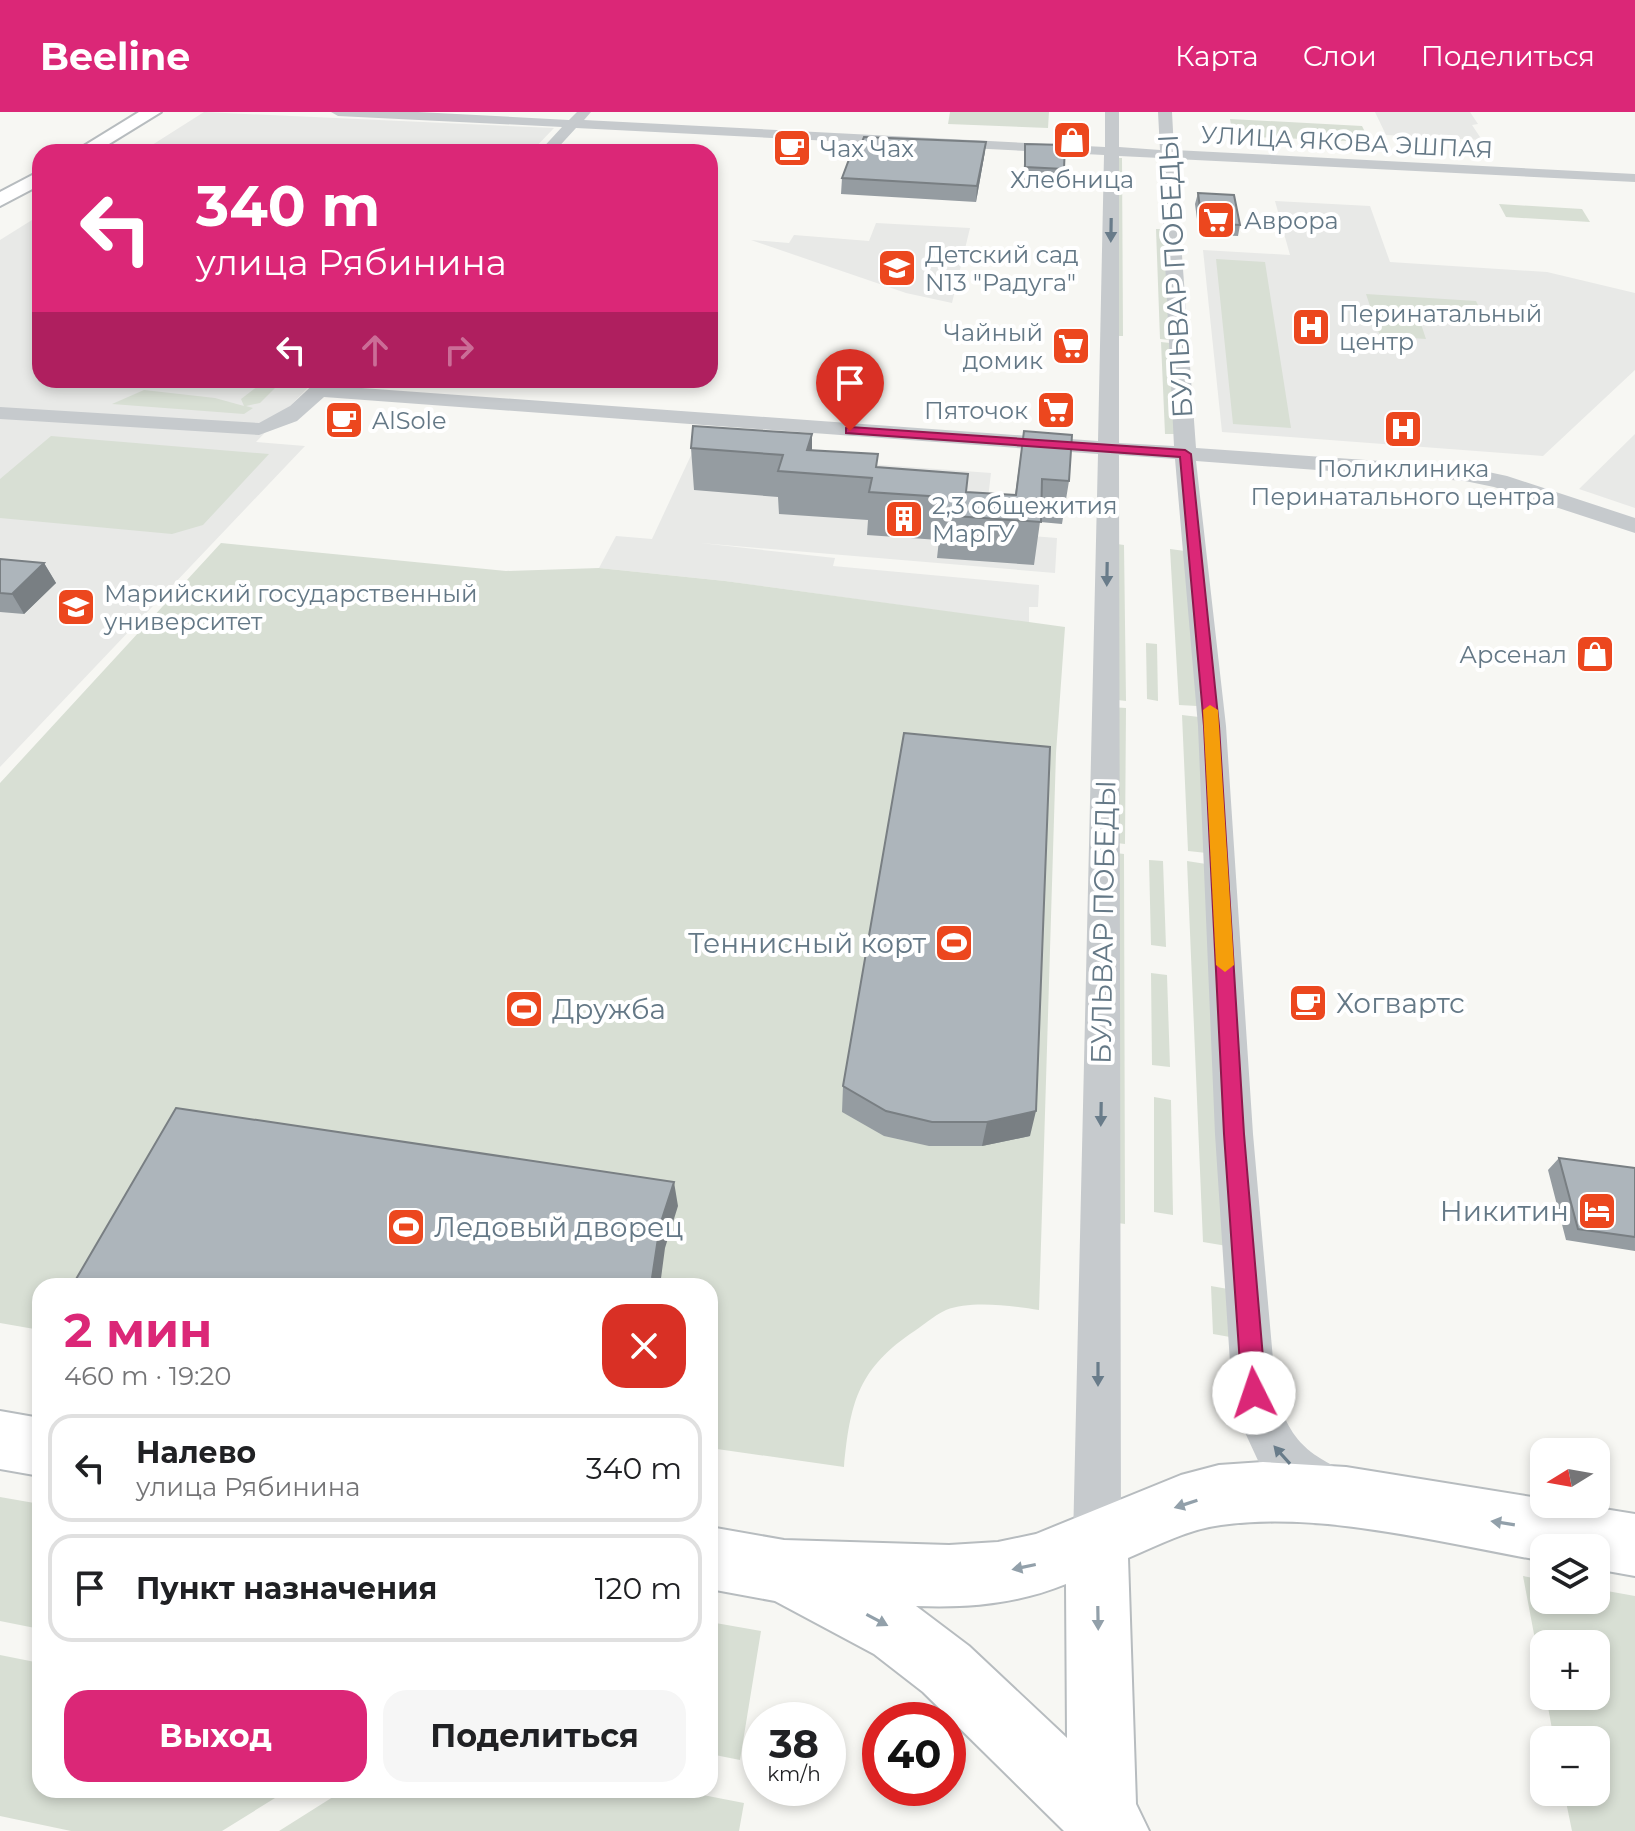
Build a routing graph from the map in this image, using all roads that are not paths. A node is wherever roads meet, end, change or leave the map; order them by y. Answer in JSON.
{"nodes":[{"id":1,"x":152,"y":112,"type":"edge"},
{"id":2,"x":338,"y":112,"type":"edge"},
{"id":3,"x":584,"y":112,"type":"edge"},
{"id":4,"x":1112,"y":112,"type":"edge"},
{"id":5,"x":1165,"y":112,"type":"edge"},
{"id":6,"x":172,"y":117,"type":"dead end"},
{"id":7,"x":573,"y":124,"type":"junction"},
{"id":8,"x":97,"y":144,"type":"edge"},
{"id":9,"x":126,"y":144,"type":"edge"},
{"id":10,"x":554,"y":144,"type":"edge"},
{"id":11,"x":1112,"y":152,"type":"junction"},
{"id":12,"x":1168,"y":154,"type":"junction"},
{"id":13,"x":1635,"y":178,"type":"edge"},
{"id":14,"x":32,"y":182,"type":"edge"},
{"id":15,"x":32,"y":199,"type":"edge"},
{"id":16,"x":0,"y":200,"type":"edge"},
{"id":17,"x":0,"y":217,"type":"edge"},
{"id":18,"x":321,"y":388,"type":"edge"},
{"id":19,"x":361,"y":388,"type":"edge"},
{"id":20,"x":0,"y":413,"type":"edge"},
{"id":21,"x":1108,"y":449,"type":"junction"},
{"id":22,"x":1185,"y":454,"type":"junction"},
{"id":23,"x":1635,"y":526,"type":"edge"},
{"id":24,"x":0,"y":1440,"type":"edge"},
{"id":25,"x":32,"y":1446,"type":"edge"},
{"id":26,"x":1346,"y":1497,"type":"junction"},
{"id":27,"x":1097,"y":1541,"type":"junction"},
{"id":28,"x":1635,"y":1545,"type":"edge"},
{"id":29,"x":718,"y":1559,"type":"edge"},
{"id":30,"x":784,"y":1571,"type":"junction"},
{"id":31,"x":1106,"y":1828,"type":"edge"}],
"edges":[{"from":1,"to":8,"type":"main road"},
{"from":2,"to":7,"type":"street","name":"УЛИЦА ЯКОВА ЭШПАЯ"},
{"from":3,"to":7,"type":"street"},
{"from":4,"to":11,"type":"street","name":"БУЛЬВАР ПОБЕДЫ"},
{"from":5,"to":12,"type":"street","name":"БУЛЬВАР ПОБЕДЫ"},
{"from":6,"to":9,"type":"main road"},
{"from":7,"to":10,"type":"street"},
{"from":7,"to":11,"type":"street","name":"УЛИЦА ЯКОВА ЭШПАЯ"},
{"from":11,"to":12,"type":"street","name":"УЛИЦА ЯКОВА ЭШПАЯ"},
{"from":11,"to":21,"type":"street","name":"БУЛЬВАР ПОБЕДЫ","one_way":true},
{"from":12,"to":13,"type":"street","name":"УЛИЦА ЯКОВА ЭШПАЯ"},
{"from":12,"to":22,"type":"street","name":"БУЛЬВАР ПОБЕДЫ"},
{"from":14,"to":16,"type":"main road"},
{"from":15,"to":17,"type":"main road"},
{"from":18,"to":20,"type":"street"},
{"from":19,"to":21,"type":"street"},
{"from":21,"to":22,"type":"street"},
{"from":21,"to":27,"type":"street","name":"БУЛЬВАР ПОБЕДЫ","one_way":true},
{"from":22,"to":23,"type":"street"},
{"from":26,"to":22,"type":"street","name":"БУЛЬВАР ПОБЕДЫ","one_way":true},
{"from":24,"to":25,"type":"main road"},
{"from":26,"to":27,"type":"main road","one_way":true},
{"from":28,"to":26,"type":"main road","one_way":true},
{"from":27,"to":30,"type":"main road","one_way":true},
{"from":27,"to":31,"type":"main road","one_way":true},
{"from":29,"to":30,"type":"main road"},
{"from":30,"to":31,"type":"main road","one_way":true}]}
